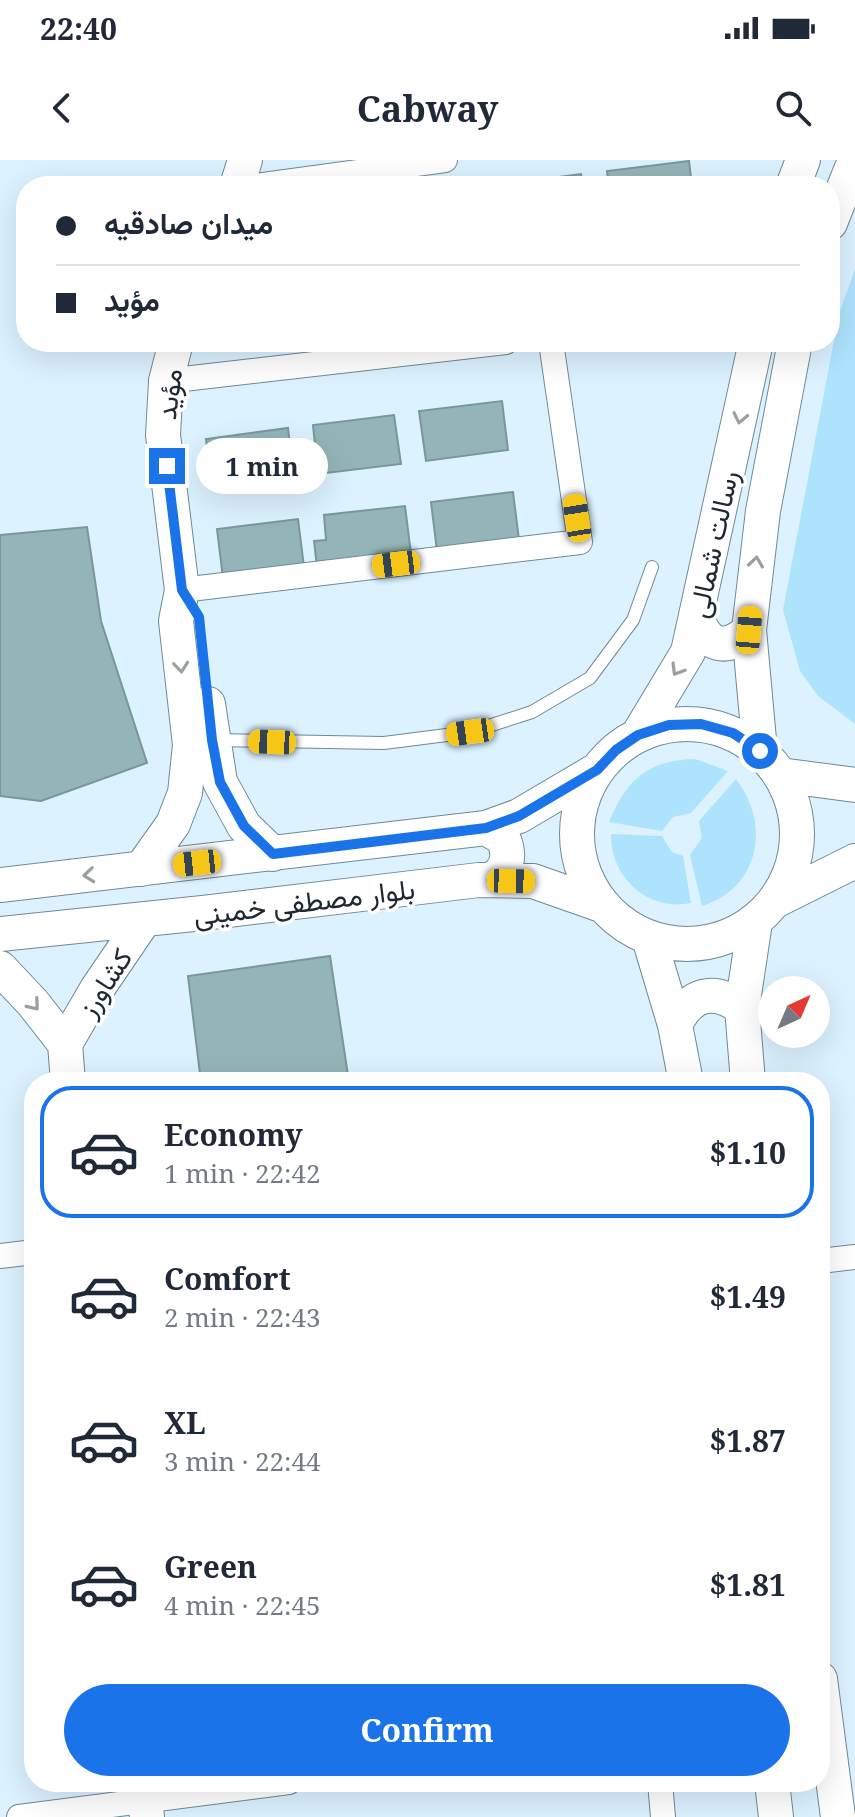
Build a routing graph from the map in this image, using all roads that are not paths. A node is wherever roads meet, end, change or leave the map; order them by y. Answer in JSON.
{"nodes":[{"id":1,"x":445,"y":160,"type":"edge"},
{"id":2,"x":855,"y":160,"type":"edge"},
{"id":3,"x":329,"y":176,"type":"edge"},
{"id":4,"x":840,"y":198,"type":"edge"},
{"id":5,"x":173,"y":352,"type":"edge"},
{"id":6,"x":419,"y":352,"type":"edge"},
{"id":7,"x":552,"y":352,"type":"edge"},
{"id":8,"x":754,"y":352,"type":"edge"},
{"id":9,"x":793,"y":352,"type":"edge"},
{"id":10,"x":166,"y":381,"type":"junction"},
{"id":11,"x":652,"y":567,"type":"dead end"},
{"id":12,"x":182,"y":590,"type":"junction"},
{"id":13,"x":697,"y":616,"type":"junction"},
{"id":14,"x":749,"y":630,"type":"junction"},
{"id":15,"x":638,"y":735,"type":"junction"},
{"id":16,"x":212,"y":740,"type":"junction"},
{"id":17,"x":770,"y":763,"type":"junction"},
{"id":18,"x":597,"y":770,"type":"junction"},
{"id":19,"x":855,"y":785,"type":"edge"},
{"id":20,"x":486,"y":828,"type":"junction"},
{"id":21,"x":273,"y":854,"type":"junction"},
{"id":22,"x":855,"y":861,"type":"edge"},
{"id":23,"x":141,"y":869,"type":"junction"},
{"id":24,"x":490,"y":880,"type":"junction"},
{"id":25,"x":0,"y":885,"type":"edge"},
{"id":26,"x":604,"y":906,"type":"junction"},
{"id":27,"x":766,"y":911,"type":"junction"},
{"id":28,"x":144,"y":920,"type":"junction"},
{"id":29,"x":0,"y":934,"type":"edge"},
{"id":30,"x":649,"y":938,"type":"junction"},
{"id":31,"x":0,"y":968,"type":"edge"},
{"id":32,"x":742,"y":1008,"type":"junction"},
{"id":33,"x":675,"y":1025,"type":"junction"},
{"id":34,"x":65,"y":1044,"type":"junction"},
{"id":35,"x":67,"y":1072,"type":"edge"},
{"id":36,"x":684,"y":1072,"type":"edge"},
{"id":37,"x":747,"y":1072,"type":"edge"},
{"id":38,"x":24,"y":1253,"type":"edge"},
{"id":39,"x":0,"y":1256,"type":"edge"},
{"id":40,"x":855,"y":1257,"type":"edge"},
{"id":41,"x":830,"y":1260,"type":"edge"},
{"id":42,"x":830,"y":1756,"type":"edge"},
{"id":43,"x":209,"y":1792,"type":"edge"},
{"id":44,"x":661,"y":1792,"type":"edge"},
{"id":45,"x":773,"y":1792,"type":"edge"},
{"id":46,"x":145,"y":1800,"type":"edge"},
{"id":47,"x":19,"y":1817,"type":"edge"},
{"id":48,"x":663,"y":1817,"type":"edge"},
{"id":49,"x":776,"y":1817,"type":"edge"},
{"id":50,"x":838,"y":1817,"type":"edge"}],
"edges":[{"from":1,"to":3,"type":"street"},
{"from":2,"to":4,"type":"street"},
{"from":5,"to":10,"type":"street","name":"مؤید"},
{"from":6,"to":10,"type":"street"},
{"from":7,"to":12,"type":"street"},
{"from":8,"to":13,"type":"street","name":"رسالت شمالی","one_way":true},
{"from":14,"to":9,"type":"street","name":"رسالت شمالی","one_way":true},
{"from":10,"to":12,"type":"street","name":"مؤید"},
{"from":11,"to":16,"type":"lane"},
{"from":12,"to":16,"type":"street","name":"مؤید"},
{"from":12,"to":23,"type":"street","name":"مؤید","one_way":true},
{"from":13,"to":14,"type":"street"},
{"from":13,"to":15,"type":"street","name":"رسالت شمالی","one_way":true},
{"from":14,"to":17,"type":"street","name":"رسالت شمالی"},
{"from":15,"to":17,"type":"street"},
{"from":15,"to":18,"type":"street"},
{"from":16,"to":21,"type":"street","name":"مؤید"},
{"from":17,"to":19,"type":"street"},
{"from":17,"to":27,"type":"street"},
{"from":18,"to":20,"type":"street","name":"بلوار مصطفی خمینی"},
{"from":18,"to":26,"type":"street"},
{"from":20,"to":21,"type":"street","name":"بلوار مصطفی خمینی"},
{"from":20,"to":24,"type":"street"},
{"from":21,"to":23,"type":"street","name":"بلوار مصطفی خمینی"},
{"from":22,"to":27,"type":"street"},
{"from":23,"to":25,"type":"street","name":"بلوار مصطفی خمینی","one_way":true},
{"from":24,"to":26,"type":"street","name":"بلوار مصطفی خمینی"},
{"from":24,"to":28,"type":"street","name":"بلوار مصطفی خمینی"},
{"from":26,"to":30,"type":"street"},
{"from":27,"to":30,"type":"street"},
{"from":27,"to":32,"type":"street"},
{"from":28,"to":29,"type":"street","name":"بلوار مصطفی خمینی"},
{"from":28,"to":34,"type":"street","name":"کشاورز"},
{"from":30,"to":33,"type":"street"},
{"from":31,"to":34,"type":"street","name":"کشاورز","one_way":true},
{"from":32,"to":33,"type":"street"},
{"from":32,"to":37,"type":"street"},
{"from":33,"to":36,"type":"street"},
{"from":34,"to":35,"type":"street","name":"کشاورز"},
{"from":38,"to":39,"type":"street"},
{"from":40,"to":41,"type":"street"},
{"from":42,"to":50,"type":"street"},
{"from":43,"to":46,"type":"street"},
{"from":44,"to":48,"type":"street"},
{"from":45,"to":49,"type":"street"},
{"from":46,"to":47,"type":"street"}]}
